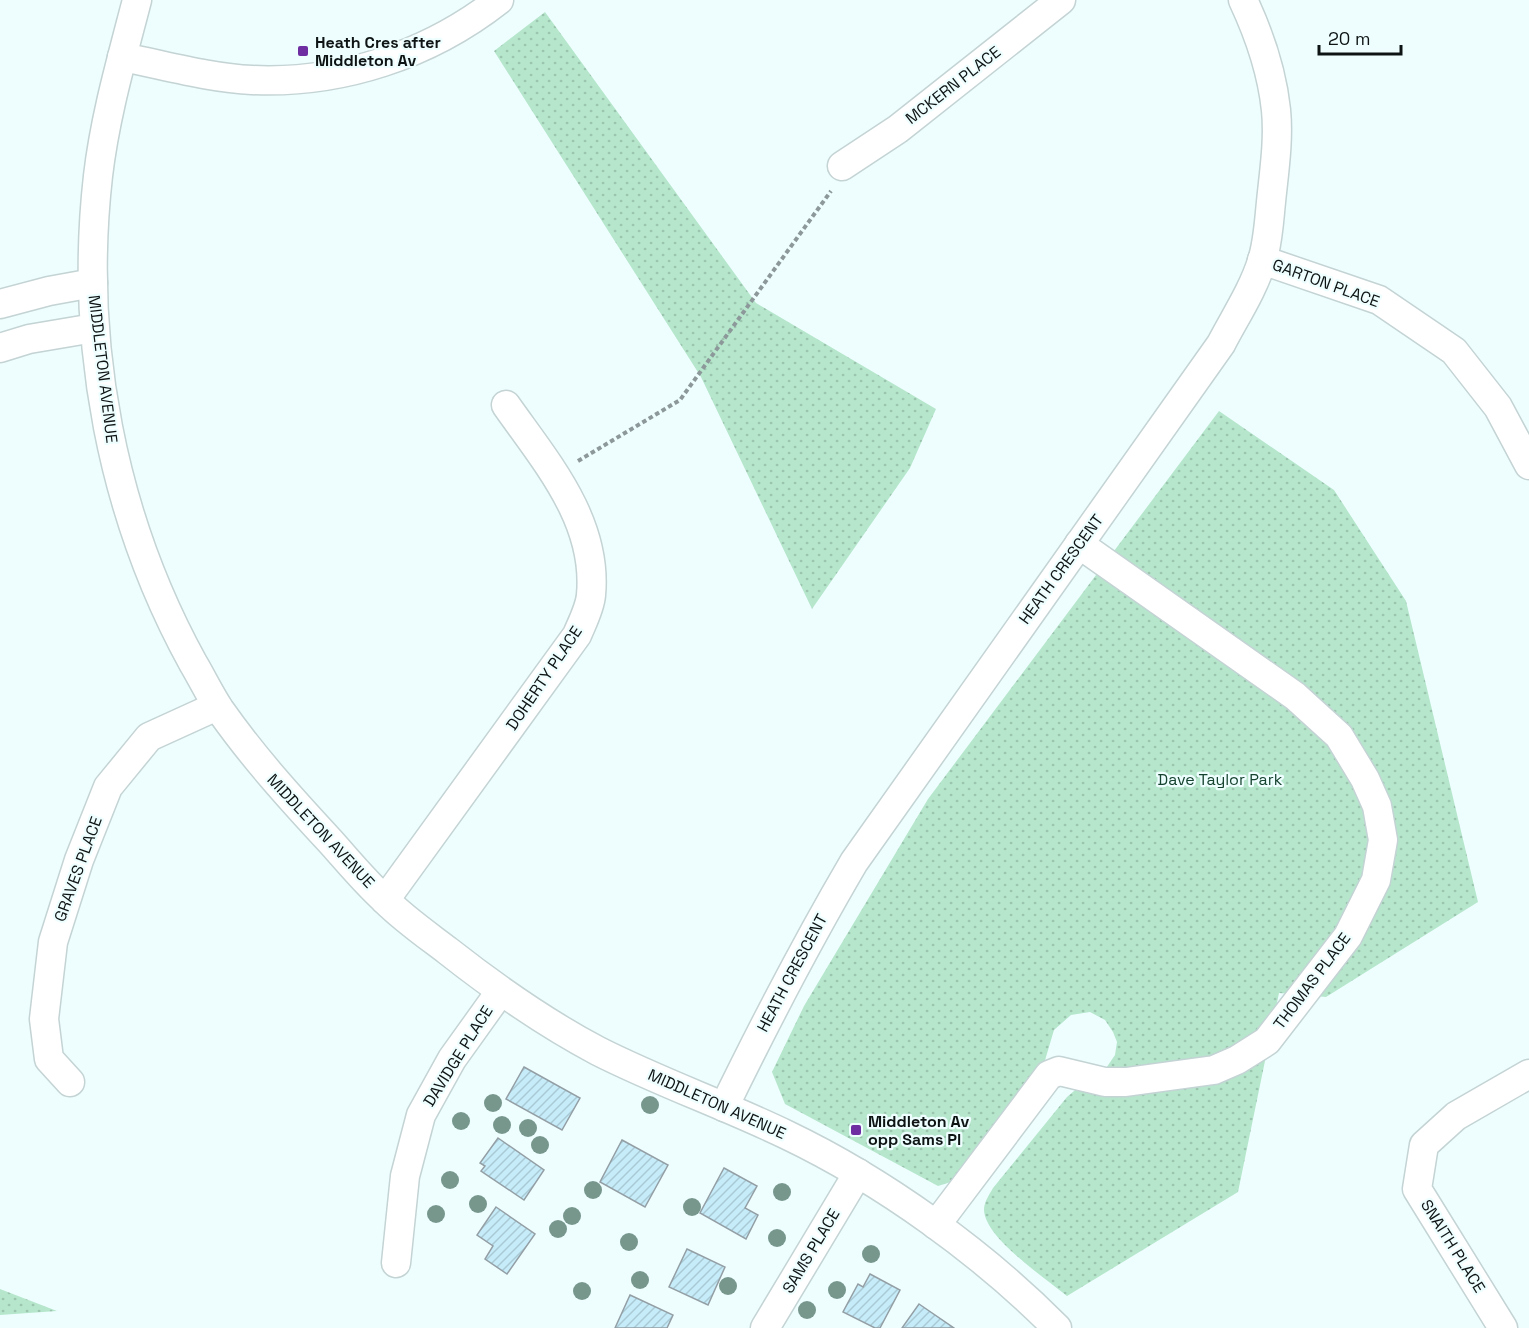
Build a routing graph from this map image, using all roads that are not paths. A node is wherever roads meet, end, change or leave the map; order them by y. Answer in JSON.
{"nodes":[{"id":1,"x":137,"y":0,"type":"edge"},
{"id":2,"x":499,"y":0,"type":"edge"},
{"id":3,"x":1061,"y":0,"type":"edge"},
{"id":4,"x":1243,"y":0,"type":"edge"},
{"id":5,"x":122,"y":57,"type":"junction"},
{"id":6,"x":842,"y":166,"type":"road end"},
{"id":7,"x":1262,"y":260,"type":"junction"},
{"id":8,"x":93,"y":284,"type":"junction"},
{"id":9,"x":0,"y":304,"type":"edge"},
{"id":10,"x":94,"y":328,"type":"junction"},
{"id":11,"x":0,"y":348,"type":"edge"},
{"id":12,"x":506,"y":405,"type":"dead end"},
{"id":13,"x":1529,"y":465,"type":"edge"},
{"id":14,"x":1078,"y":544,"type":"junction"},
{"id":15,"x":218,"y":706,"type":"junction"},
{"id":16,"x":385,"y":900,"type":"junction"},
{"id":17,"x":500,"y":992,"type":"junction"},
{"id":18,"x":1529,"y":1074,"type":"edge"},
{"id":19,"x":70,"y":1082,"type":"dead end"},
{"id":20,"x":724,"y":1107,"type":"junction"},
{"id":21,"x":858,"y":1173,"type":"junction"},
{"id":22,"x":936,"y":1225,"type":"junction"},
{"id":23,"x":396,"y":1263,"type":"dead end"},
{"id":24,"x":765,"y":1328,"type":"edge"},
{"id":25,"x":1057,"y":1328,"type":"edge"},
{"id":26,"x":1503,"y":1328,"type":"edge"}],
"edges":[{"from":1,"to":5,"type":"street","name":"MIDDLETON AVENUE"},
{"from":2,"to":5,"type":"street"},
{"from":3,"to":6,"type":"street","name":"MCKERN PLACE"},
{"from":4,"to":7,"type":"street","name":"HEATH CRESCENT"},
{"from":5,"to":8,"type":"street","name":"MIDDLETON AVENUE"},
{"from":7,"to":13,"type":"street","name":"GARTON PLACE"},
{"from":7,"to":14,"type":"street","name":"HEATH CRESCENT"},
{"from":8,"to":9,"type":"street"},
{"from":8,"to":10,"type":"street","name":"MIDDLETON AVENUE"},
{"from":10,"to":11,"type":"street"},
{"from":10,"to":15,"type":"street","name":"MIDDLETON AVENUE"},
{"from":12,"to":16,"type":"street","name":"DOHERTY PLACE"},
{"from":14,"to":20,"type":"street","name":"HEATH CRESCENT"},
{"from":14,"to":22,"type":"street","name":"THOMAS PLACE"},
{"from":15,"to":16,"type":"street","name":"MIDDLETON AVENUE"},
{"from":15,"to":19,"type":"street","name":"GRAVES PLACE"},
{"from":16,"to":17,"type":"street","name":"MIDDLETON AVENUE"},
{"from":17,"to":20,"type":"street","name":"MIDDLETON AVENUE"},
{"from":17,"to":23,"type":"street","name":"DAVIDGE PLACE"},
{"from":18,"to":26,"type":"street","name":"SNAITH PLACE"},
{"from":20,"to":21,"type":"street","name":"MIDDLETON AVENUE"},
{"from":21,"to":22,"type":"street","name":"MIDDLETON AVENUE"},
{"from":21,"to":24,"type":"street","name":"SAMS PLACE"},
{"from":22,"to":25,"type":"street","name":"MIDDLETON AVENUE"}]}
